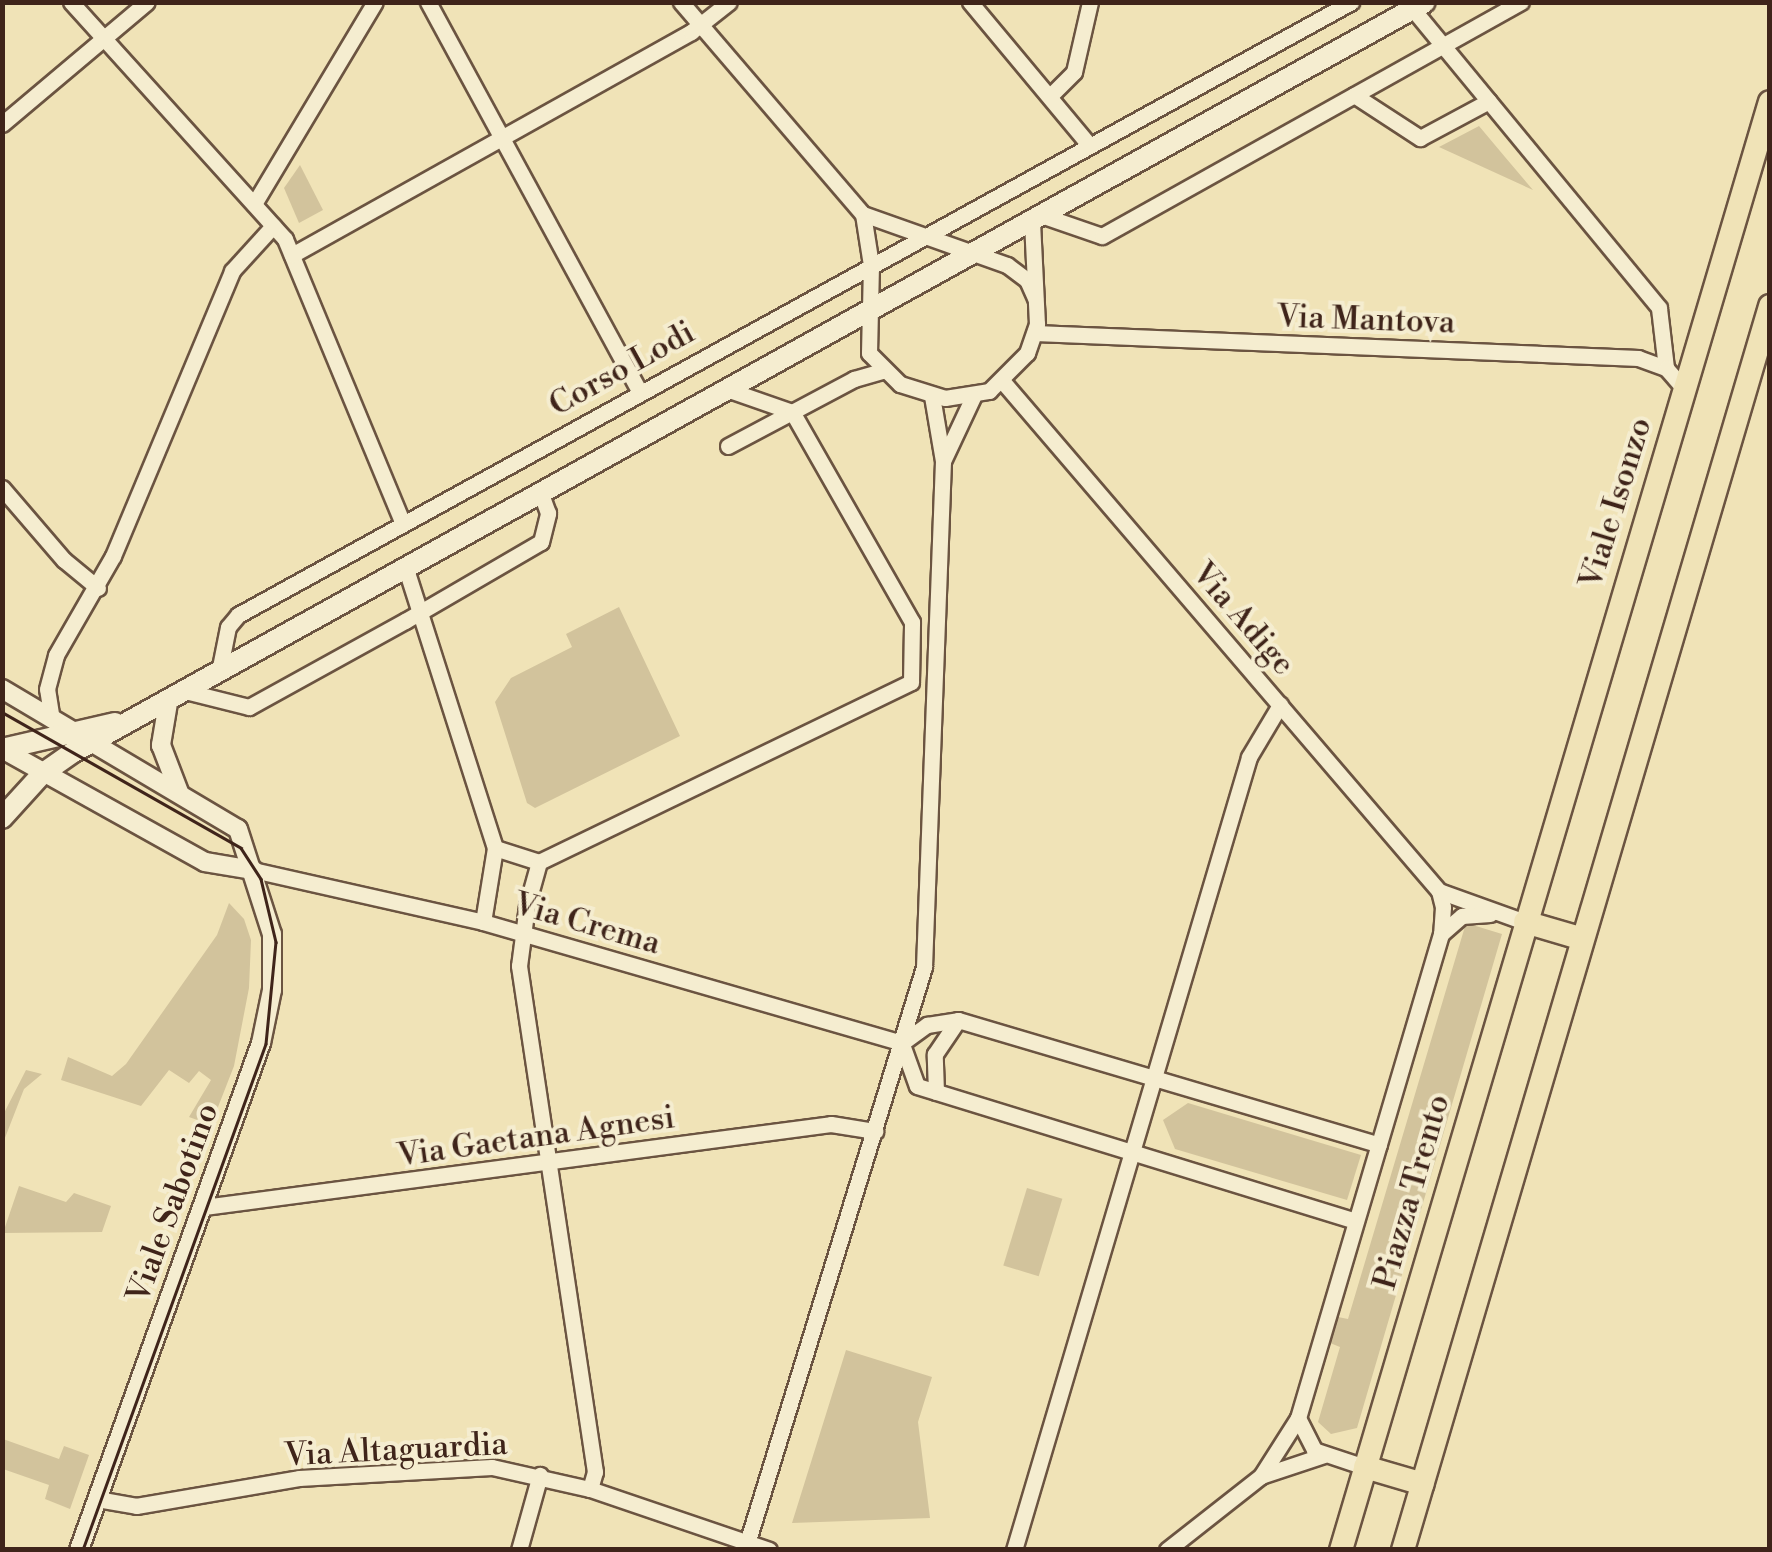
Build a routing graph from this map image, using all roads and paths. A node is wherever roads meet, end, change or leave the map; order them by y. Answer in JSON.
{"nodes":[{"id":1,"x":71,"y":2,"type":"edge"},
{"id":2,"x":146,"y":2,"type":"edge"},
{"id":3,"x":375,"y":2,"type":"edge"},
{"id":4,"x":428,"y":2,"type":"edge"},
{"id":5,"x":681,"y":2,"type":"edge"},
{"id":6,"x":729,"y":2,"type":"edge"},
{"id":7,"x":970,"y":2,"type":"edge"},
{"id":8,"x":1090,"y":2,"type":"edge"},
{"id":9,"x":1351,"y":2,"type":"edge"},
{"id":10,"x":1521,"y":2,"type":"edge"},
{"id":11,"x":1415,"y":5,"type":"edge"},
{"id":12,"x":701,"y":26,"type":"junction"},
{"id":13,"x":103,"y":39,"type":"junction"},
{"id":14,"x":1444,"y":46,"type":"junction"},
{"id":15,"x":1354,"y":95,"type":"junction"},
{"id":16,"x":1050,"y":96,"type":"junction"},
{"id":17,"x":1489,"y":100,"type":"junction"},
{"id":18,"x":1770,"y":102,"type":"edge"},
{"id":19,"x":2,"y":124,"type":"edge"},
{"id":20,"x":503,"y":140,"type":"junction"},
{"id":21,"x":1090,"y":146,"type":"junction"},
{"id":22,"x":254,"y":204,"type":"junction"},
{"id":23,"x":862,"y":214,"type":"junction"},
{"id":24,"x":1038,"y":220,"type":"junction"},
{"id":25,"x":273,"y":226,"type":"junction"},
{"id":26,"x":922,"y":238,"type":"junction"},
{"id":27,"x":288,"y":247,"type":"junction"},
{"id":28,"x":976,"y":254,"type":"junction"},
{"id":29,"x":870,"y":266,"type":"junction"},
{"id":30,"x":1035,"y":298,"type":"junction"},
{"id":31,"x":1770,"y":306,"type":"edge"},
{"id":32,"x":868,"y":313,"type":"junction"},
{"id":33,"x":1035,"y":333,"type":"junction"},
{"id":34,"x":1666,"y":368,"type":"junction"},
{"id":35,"x":882,"y":372,"type":"junction"},
{"id":36,"x":1004,"y":382,"type":"junction"},
{"id":37,"x":1684,"y":389,"type":"junction"},
{"id":38,"x":729,"y":390,"type":"junction"},
{"id":39,"x":640,"y":393,"type":"junction"},
{"id":40,"x":932,"y":396,"type":"junction"},
{"id":41,"x":973,"y":396,"type":"junction"},
{"id":42,"x":792,"y":412,"type":"junction"},
{"id":43,"x":728,"y":446,"type":"dead end"},
{"id":44,"x":943,"y":461,"type":"junction"},
{"id":45,"x":2,"y":488,"type":"edge"},
{"id":46,"x":541,"y":494,"type":"junction"},
{"id":47,"x":403,"y":524,"type":"junction"},
{"id":48,"x":406,"y":569,"type":"junction"},
{"id":49,"x":98,"y":588,"type":"junction"},
{"id":50,"x":900,"y":604,"type":"junction"},
{"id":51,"x":937,"y":606,"type":"junction"},
{"id":52,"x":421,"y":612,"type":"junction"},
{"id":53,"x":219,"y":672,"type":"junction"},
{"id":54,"x":4,"y":691,"type":"edge"},
{"id":55,"x":177,"y":697,"type":"junction"},
{"id":56,"x":1280,"y":705,"type":"junction"},
{"id":57,"x":52,"y":720,"type":"junction"},
{"id":58,"x":71,"y":732,"type":"junction"},
{"id":59,"x":90,"y":744,"type":"junction"},
{"id":60,"x":2,"y":749,"type":"edge"},
{"id":61,"x":42,"y":774,"type":"junction"},
{"id":62,"x":179,"y":793,"type":"junction"},
{"id":63,"x":2,"y":818,"type":"edge"},
{"id":64,"x":495,"y":848,"type":"junction"},
{"id":65,"x":539,"y":862,"type":"junction"},
{"id":66,"x":253,"y":870,"type":"junction"},
{"id":67,"x":1439,"y":891,"type":"junction"},
{"id":68,"x":1497,"y":914,"type":"junction"},
{"id":69,"x":483,"y":922,"type":"junction"},
{"id":70,"x":1525,"y":922,"type":"junction"},
{"id":71,"x":522,"y":934,"type":"junction"},
{"id":72,"x":1441,"y":934,"type":"junction"},
{"id":73,"x":1583,"y":939,"type":"junction"},
{"id":74,"x":958,"y":1020,"type":"junction"},
{"id":75,"x":902,"y":1044,"type":"junction"},
{"id":76,"x":1154,"y":1079,"type":"junction"},
{"id":77,"x":936,"y":1092,"type":"junction"},
{"id":78,"x":875,"y":1131,"type":"junction"},
{"id":79,"x":1378,"y":1145,"type":"junction"},
{"id":80,"x":1133,"y":1152,"type":"junction"},
{"id":81,"x":548,"y":1162,"type":"junction"},
{"id":82,"x":204,"y":1207,"type":"junction"},
{"id":83,"x":1356,"y":1220,"type":"junction"},
{"id":84,"x":1298,"y":1418,"type":"junction"},
{"id":85,"x":1324,"y":1455,"type":"junction"},
{"id":86,"x":1365,"y":1467,"type":"junction"},
{"id":87,"x":540,"y":1474,"type":"junction"},
{"id":88,"x":1260,"y":1476,"type":"junction"},
{"id":89,"x":1423,"y":1484,"type":"junction"},
{"id":90,"x":590,"y":1489,"type":"junction"},
{"id":91,"x":98,"y":1499,"type":"junction"},
{"id":92,"x":747,"y":1546,"type":"edge"},
{"id":93,"x":78,"y":1550,"type":"edge"},
{"id":94,"x":519,"y":1550,"type":"edge"},
{"id":95,"x":769,"y":1550,"type":"edge"},
{"id":96,"x":1014,"y":1550,"type":"edge"},
{"id":97,"x":1167,"y":1550,"type":"edge"},
{"id":98,"x":1341,"y":1550,"type":"edge"},
{"id":99,"x":1403,"y":1550,"type":"edge"}],
"edges":[{"from":1,"to":13,"type":"street"},
{"from":2,"to":13,"type":"street"},
{"from":3,"to":22,"type":"street"},
{"from":4,"to":20,"type":"street"},
{"from":5,"to":12,"type":"street"},
{"from":6,"to":12,"type":"street"},
{"from":7,"to":16,"type":"street"},
{"from":8,"to":16,"type":"street"},
{"from":9,"to":21,"type":"street","name":"Corso Lodi"},
{"from":10,"to":14,"type":"street"},
{"from":11,"to":14,"type":"street"},
{"from":11,"to":24,"type":"main road"},
{"from":12,"to":20,"type":"street"},
{"from":12,"to":23,"type":"street"},
{"from":13,"to":19,"type":"street"},
{"from":13,"to":22,"type":"street"},
{"from":14,"to":15,"type":"street"},
{"from":14,"to":17,"type":"street"},
{"from":15,"to":17,"type":"street"},
{"from":15,"to":24,"type":"street"},
{"from":16,"to":21,"type":"street"},
{"from":17,"to":34,"type":"street"},
{"from":18,"to":37,"type":"main road","name":"Viale Isonzo"},
{"from":20,"to":27,"type":"street"},
{"from":20,"to":39,"type":"street"},
{"from":21,"to":26,"type":"street","name":"Corso Lodi"},
{"from":22,"to":25,"type":"street"},
{"from":23,"to":26,"type":"street"},
{"from":23,"to":29,"type":"street"},
{"from":24,"to":28,"type":"main road"},
{"from":24,"to":30,"type":"street"},
{"from":25,"to":27,"type":"street"},
{"from":25,"to":49,"type":"street"},
{"from":26,"to":28,"type":"street"},
{"from":26,"to":29,"type":"street","name":"Corso Lodi"},
{"from":27,"to":47,"type":"street"},
{"from":28,"to":30,"type":"street"},
{"from":28,"to":32,"type":"main road"},
{"from":29,"to":32,"type":"street"},
{"from":29,"to":39,"type":"street","name":"Corso Lodi"},
{"from":30,"to":33,"type":"street"},
{"from":31,"to":73,"type":"main road"},
{"from":32,"to":35,"type":"street"},
{"from":32,"to":38,"type":"main road"},
{"from":33,"to":34,"type":"street","name":"Via Mantova"},
{"from":33,"to":36,"type":"street"},
{"from":34,"to":37,"type":"street"},
{"from":35,"to":40,"type":"street"},
{"from":35,"to":42,"type":"street"},
{"from":36,"to":41,"type":"street"},
{"from":36,"to":56,"type":"street","name":"Via Adige"},
{"from":37,"to":70,"type":"main road","name":"Viale Isonzo"},
{"from":38,"to":42,"type":"street"},
{"from":38,"to":46,"type":"main road"},
{"from":39,"to":47,"type":"street","name":"Corso Lodi"},
{"from":40,"to":41,"type":"street"},
{"from":40,"to":44,"type":"street"},
{"from":41,"to":44,"type":"street"},
{"from":42,"to":43,"type":"street"},
{"from":42,"to":50,"type":"street"},
{"from":44,"to":51,"type":"street"},
{"from":45,"to":49,"type":"street"},
{"from":46,"to":48,"type":"main road"},
{"from":46,"to":52,"type":"street"},
{"from":47,"to":53,"type":"street","name":"Corso Lodi"},
{"from":48,"to":52,"type":"street"},
{"from":48,"to":53,"type":"main road"},
{"from":49,"to":57,"type":"street"},
{"from":50,"to":51,"type":"street"},
{"from":50,"to":65,"type":"street"},
{"from":51,"to":75,"type":"street"},
{"from":52,"to":55,"type":"street"},
{"from":52,"to":64,"type":"street"},
{"from":53,"to":55,"type":"main road"},
{"from":54,"to":57,"type":"street","name":"Viale Sabotino"},
{"from":55,"to":58,"type":"main road"},
{"from":55,"to":59,"type":"main road"},
{"from":55,"to":62,"type":"street"},
{"from":56,"to":67,"type":"street","name":"Via Adige"},
{"from":56,"to":76,"type":"street"},
{"from":57,"to":58,"type":"street","name":"Viale Sabotino"},
{"from":58,"to":59,"type":"street","name":"Viale Sabotino"},
{"from":58,"to":60,"type":"main road"},
{"from":59,"to":61,"type":"main road"},
{"from":59,"to":62,"type":"street","name":"Viale Sabotino"},
{"from":60,"to":61,"type":"street"},
{"from":61,"to":63,"type":"main road"},
{"from":61,"to":66,"type":"street"},
{"from":62,"to":66,"type":"street","name":"Viale Sabotino"},
{"from":64,"to":65,"type":"street"},
{"from":64,"to":69,"type":"street"},
{"from":65,"to":71,"type":"street"},
{"from":66,"to":69,"type":"street","name":"Via Crema"},
{"from":66,"to":82,"type":"street","name":"Viale Sabotino"},
{"from":67,"to":68,"type":"street"},
{"from":67,"to":72,"type":"street","name":"Piazza Trento"},
{"from":68,"to":70,"type":"street"},
{"from":68,"to":72,"type":"street"},
{"from":69,"to":71,"type":"street","name":"Via Crema"},
{"from":70,"to":73,"type":"main road"},
{"from":70,"to":86,"type":"main road","name":"Piazza Trento"},
{"from":71,"to":75,"type":"street","name":"Via Crema"},
{"from":71,"to":81,"type":"street"},
{"from":72,"to":79,"type":"street","name":"Piazza Trento"},
{"from":73,"to":89,"type":"main road"},
{"from":74,"to":75,"type":"street"},
{"from":74,"to":76,"type":"street"},
{"from":74,"to":77,"type":"street"},
{"from":75,"to":77,"type":"street"},
{"from":75,"to":78,"type":"street"},
{"from":76,"to":79,"type":"street"},
{"from":76,"to":80,"type":"street"},
{"from":77,"to":80,"type":"street"},
{"from":78,"to":81,"type":"street","name":"Via Gaetana Agnesi"},
{"from":78,"to":92,"type":"street"},
{"from":79,"to":83,"type":"street","name":"Piazza Trento"},
{"from":80,"to":83,"type":"street"},
{"from":80,"to":96,"type":"street"},
{"from":81,"to":82,"type":"street","name":"Via Gaetana Agnesi"},
{"from":81,"to":90,"type":"street"},
{"from":82,"to":91,"type":"street","name":"Viale Sabotino"},
{"from":83,"to":84,"type":"street","name":"Piazza Trento"},
{"from":84,"to":85,"type":"street"},
{"from":84,"to":88,"type":"street","name":"Piazza Trento"},
{"from":85,"to":86,"type":"street"},
{"from":85,"to":88,"type":"street"},
{"from":86,"to":89,"type":"main road"},
{"from":86,"to":98,"type":"main road"},
{"from":87,"to":90,"type":"street","name":"Via Altaguardia"},
{"from":87,"to":91,"type":"street","name":"Via Altaguardia"},
{"from":87,"to":94,"type":"street"},
{"from":88,"to":97,"type":"street"},
{"from":89,"to":99,"type":"main road"},
{"from":90,"to":92,"type":"street","name":"Via Altaguardia"},
{"from":91,"to":93,"type":"street","name":"Viale Sabotino"},
{"from":92,"to":95,"type":"street","name":"Via Altaguardia"}]}
